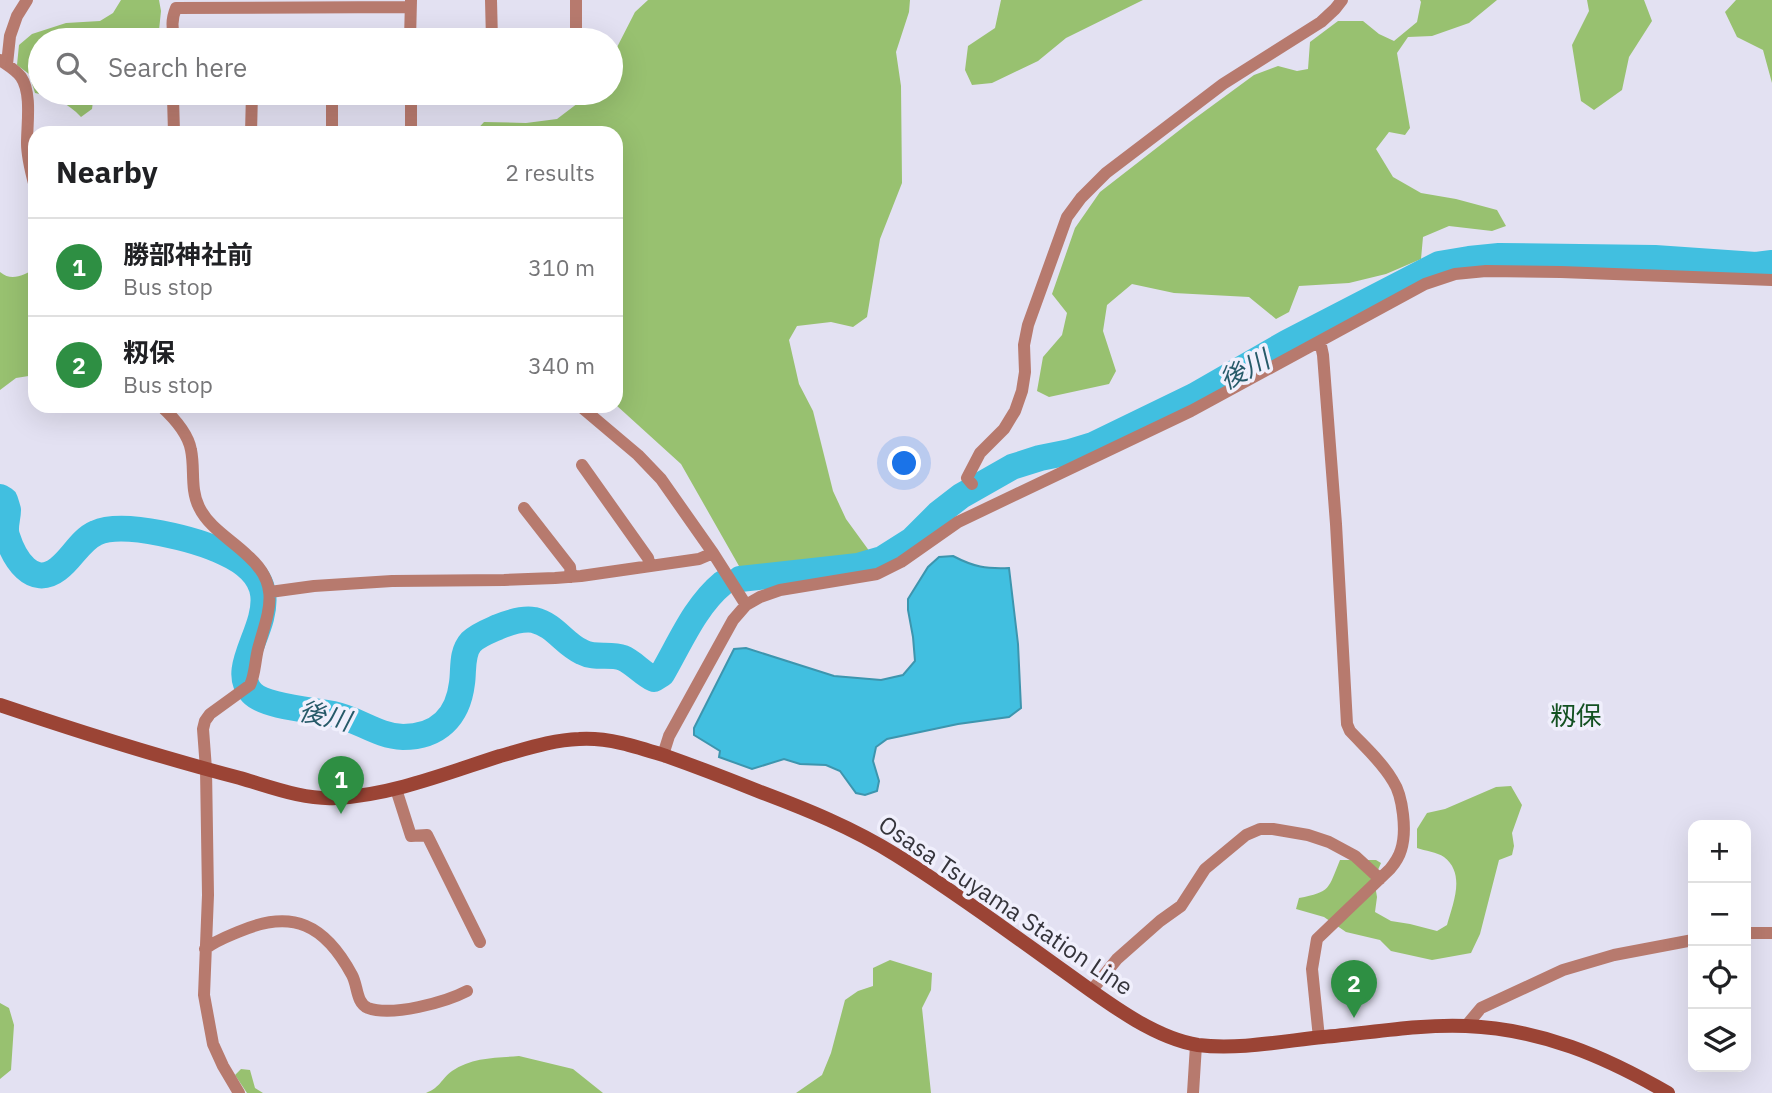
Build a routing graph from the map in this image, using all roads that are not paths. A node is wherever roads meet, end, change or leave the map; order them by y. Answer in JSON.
{"nodes":[{"id":1,"x":27,"y":0,"type":"edge"},
{"id":2,"x":491,"y":0,"type":"edge"},
{"id":3,"x":576,"y":0,"type":"edge"},
{"id":4,"x":1342,"y":0,"type":"edge"},
{"id":5,"x":410,"y":3,"type":"edge"},
{"id":6,"x":172,"y":28,"type":"edge"},
{"id":7,"x":410,"y":28,"type":"edge"},
{"id":8,"x":492,"y":28,"type":"edge"},
{"id":9,"x":576,"y":28,"type":"edge"},
{"id":10,"x":3,"y":62,"type":"edge"},
{"id":11,"x":173,"y":105,"type":"edge"},
{"id":12,"x":252,"y":105,"type":"edge"},
{"id":13,"x":332,"y":105,"type":"edge"},
{"id":14,"x":411,"y":105,"type":"edge"},
{"id":15,"x":174,"y":126,"type":"edge"},
{"id":16,"x":251,"y":126,"type":"edge"},
{"id":17,"x":332,"y":126,"type":"edge"},
{"id":18,"x":411,"y":126,"type":"edge"},
{"id":19,"x":28,"y":152,"type":"edge"},
{"id":20,"x":1772,"y":280,"type":"edge"},
{"id":21,"x":1320,"y":341,"type":"junction"},
{"id":22,"x":169,"y":413,"type":"edge"},
{"id":23,"x":588,"y":413,"type":"edge"},
{"id":24,"x":582,"y":465,"type":"dead end"},
{"id":25,"x":972,"y":484,"type":"dead end"},
{"id":26,"x":524,"y":508,"type":"dead end"},
{"id":27,"x":713,"y":553,"type":"junction"},
{"id":28,"x":650,"y":566,"type":"junction"},
{"id":29,"x":571,"y":577,"type":"junction"},
{"id":30,"x":270,"y":592,"type":"junction"},
{"id":31,"x":746,"y":605,"type":"junction"},
{"id":32,"x":0,"y":705,"type":"edge"},
{"id":33,"x":663,"y":755,"type":"junction"},
{"id":34,"x":206,"y":769,"type":"junction"},
{"id":35,"x":396,"y":789,"type":"junction"},
{"id":36,"x":1380,"y":880,"type":"junction"},
{"id":37,"x":1751,"y":933,"type":"edge"},
{"id":38,"x":1772,"y":933,"type":"edge"},
{"id":39,"x":1688,"y":941,"type":"edge"},
{"id":40,"x":480,"y":942,"type":"dead end"},
{"id":41,"x":205,"y":949,"type":"junction"},
{"id":42,"x":1092,"y":990,"type":"junction"},
{"id":43,"x":467,"y":991,"type":"dead end"},
{"id":44,"x":1466,"y":1026,"type":"junction"},
{"id":45,"x":1320,"y":1038,"type":"junction"},
{"id":46,"x":1196,"y":1045,"type":"junction"},
{"id":47,"x":239,"y":1093,"type":"edge"},
{"id":48,"x":1193,"y":1093,"type":"edge"},
{"id":49,"x":1668,"y":1093,"type":"edge"}],
"edges":[{"from":1,"to":10,"type":"street"},
{"from":2,"to":8,"type":"street"},
{"from":3,"to":9,"type":"street"},
{"from":4,"to":25,"type":"street"},
{"from":5,"to":6,"type":"street"},
{"from":5,"to":7,"type":"street"},
{"from":10,"to":19,"type":"street"},
{"from":11,"to":15,"type":"street"},
{"from":12,"to":16,"type":"street"},
{"from":13,"to":17,"type":"street"},
{"from":14,"to":18,"type":"street"},
{"from":20,"to":21,"type":"street"},
{"from":21,"to":31,"type":"street"},
{"from":21,"to":36,"type":"street"},
{"from":22,"to":30,"type":"street"},
{"from":23,"to":27,"type":"street"},
{"from":24,"to":28,"type":"street"},
{"from":26,"to":29,"type":"street"},
{"from":27,"to":28,"type":"street"},
{"from":27,"to":31,"type":"street"},
{"from":28,"to":29,"type":"street"},
{"from":29,"to":30,"type":"street"},
{"from":30,"to":34,"type":"street"},
{"from":31,"to":33,"type":"street"},
{"from":32,"to":34,"type":"main road","name":"Osasa Tsuyama Station Line"},
{"from":33,"to":35,"type":"main road","name":"Osasa Tsuyama Station Line"},
{"from":33,"to":42,"type":"main road","name":"Osasa Tsuyama Station Line"},
{"from":34,"to":35,"type":"main road","name":"Osasa Tsuyama Station Line"},
{"from":34,"to":41,"type":"street"},
{"from":35,"to":40,"type":"street"},
{"from":36,"to":42,"type":"street"},
{"from":36,"to":45,"type":"street"},
{"from":37,"to":38,"type":"street"},
{"from":39,"to":44,"type":"street"},
{"from":41,"to":43,"type":"street"},
{"from":41,"to":47,"type":"street"},
{"from":42,"to":46,"type":"main road","name":"Osasa Tsuyama Station Line"},
{"from":44,"to":45,"type":"main road","name":"Osasa Tsuyama Station Line"},
{"from":44,"to":49,"type":"main road","name":"Osasa Tsuyama Station Line"},
{"from":45,"to":46,"type":"main road","name":"Osasa Tsuyama Station Line"},
{"from":46,"to":48,"type":"street"}]}
